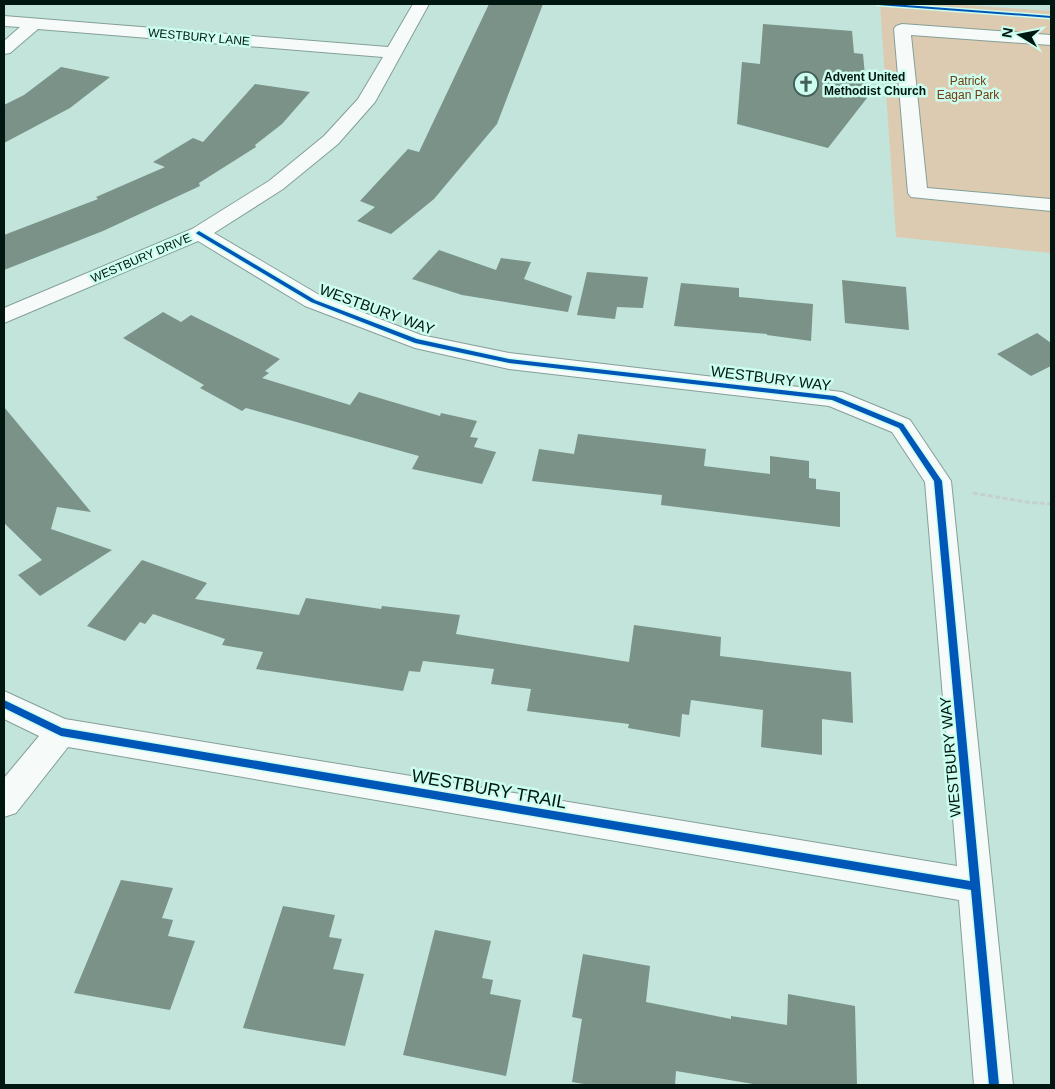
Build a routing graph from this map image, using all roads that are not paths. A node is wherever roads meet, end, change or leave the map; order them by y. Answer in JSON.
{"nodes":[{"id":1,"x":421,"y":4,"type":"edge"},
{"id":2,"x":4,"y":21,"type":"edge"},
{"id":3,"x":35,"y":23,"type":"junction"},
{"id":4,"x":1051,"y":40,"type":"edge"},
{"id":5,"x":4,"y":49,"type":"edge"},
{"id":6,"x":395,"y":53,"type":"junction"},
{"id":7,"x":1051,"y":205,"type":"edge"},
{"id":8,"x":199,"y":233,"type":"junction"},
{"id":9,"x":4,"y":316,"type":"edge"},
{"id":10,"x":4,"y":704,"type":"edge"},
{"id":11,"x":61,"y":732,"type":"junction"},
{"id":12,"x":4,"y":802,"type":"edge"},
{"id":13,"x":976,"y":886,"type":"junction"},
{"id":14,"x":994,"y":1085,"type":"edge"}],
"edges":[{"from":1,"to":6,"type":"street","name":"WESTBURY DRIVE"},
{"from":2,"to":3,"type":"street","name":"WESTBURY LANE"},
{"from":3,"to":5,"type":"street"},
{"from":3,"to":6,"type":"street","name":"WESTBURY LANE"},
{"from":4,"to":7,"type":"street"},
{"from":6,"to":8,"type":"street","name":"WESTBURY DRIVE"},
{"from":8,"to":9,"type":"street","name":"WESTBURY DRIVE"},
{"from":8,"to":13,"type":"street","name":"WESTBURY WAY"},
{"from":10,"to":11,"type":"street","name":"WESTBURY TRAIL"},
{"from":11,"to":12,"type":"street"},
{"from":11,"to":13,"type":"street","name":"WESTBURY TRAIL"},
{"from":13,"to":14,"type":"street","name":"WESTBURY WAY"}]}
